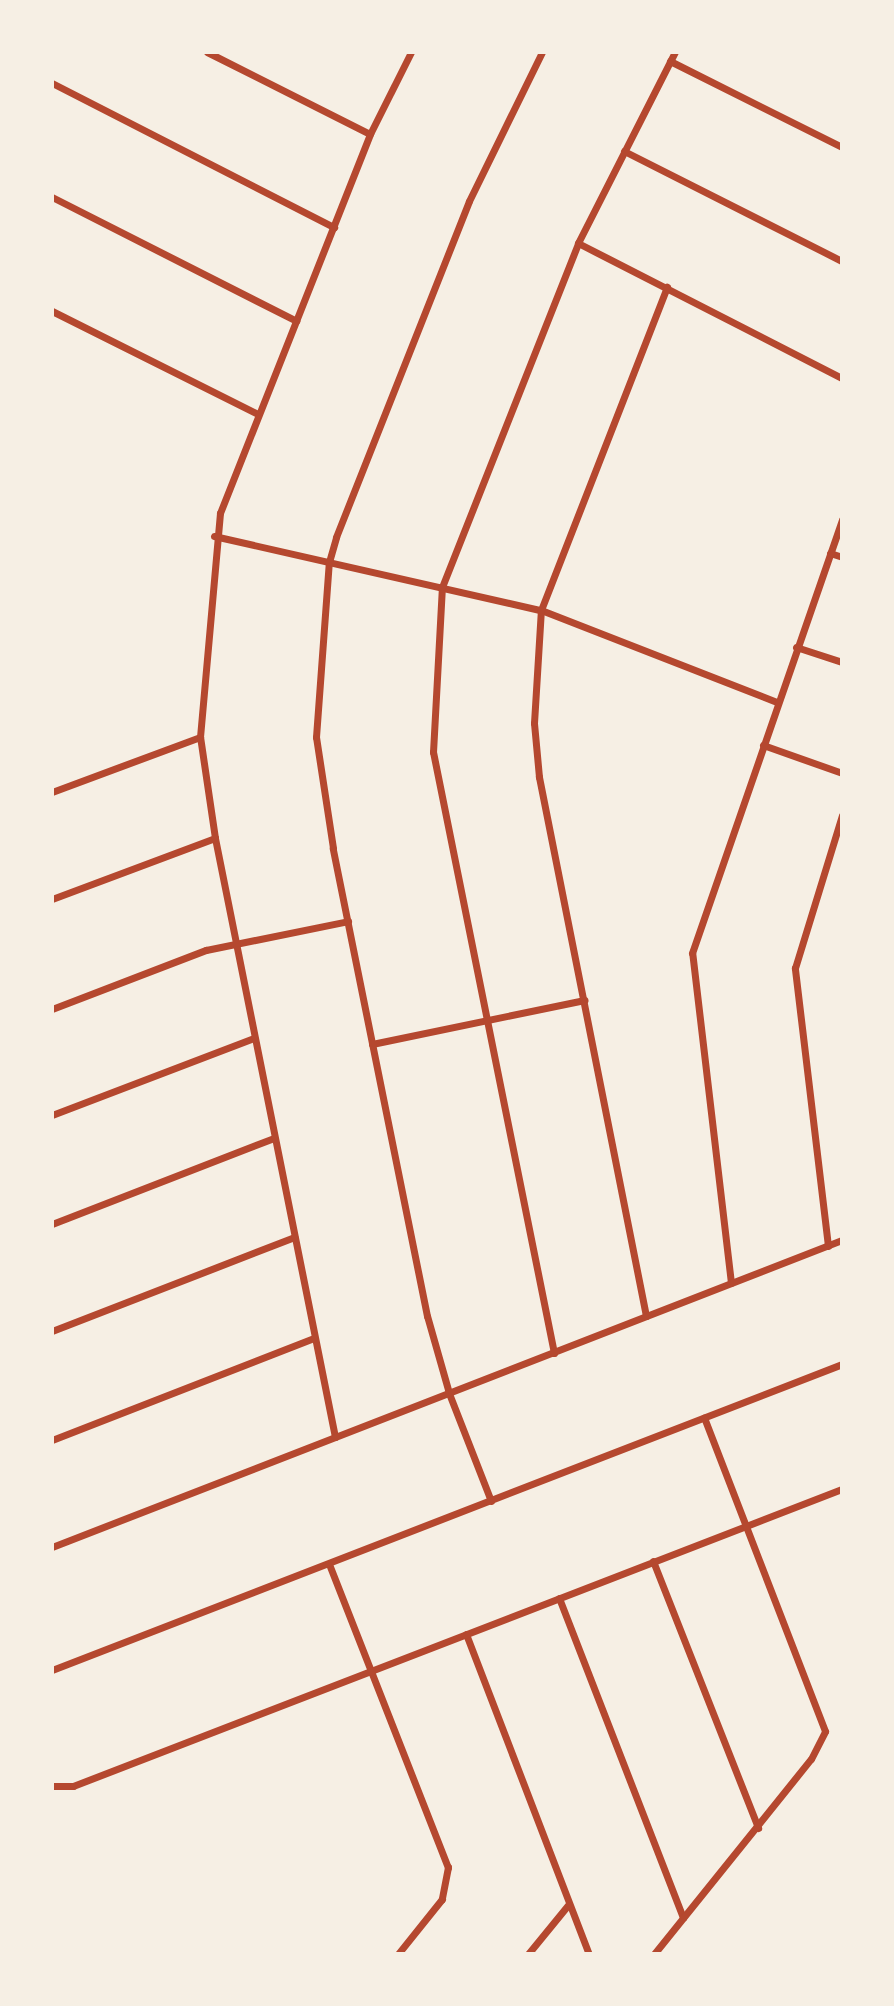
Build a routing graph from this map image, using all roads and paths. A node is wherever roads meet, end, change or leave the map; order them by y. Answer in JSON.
{"nodes":[{"id":1,"x":207,"y":52,"type":"edge"},
{"id":2,"x":411,"y":52,"type":"edge"},
{"id":3,"x":542,"y":52,"type":"edge"},
{"id":4,"x":675,"y":52,"type":"edge"},
{"id":5,"x":670,"y":61,"type":"junction"},
{"id":6,"x":52,"y":83,"type":"edge"},
{"id":7,"x":370,"y":134,"type":"junction"},
{"id":8,"x":842,"y":147,"type":"edge"},
{"id":9,"x":624,"y":151,"type":"junction"},
{"id":10,"x":52,"y":197,"type":"edge"},
{"id":11,"x":334,"y":227,"type":"junction"},
{"id":12,"x":578,"y":243,"type":"junction"},
{"id":13,"x":842,"y":261,"type":"edge"},
{"id":14,"x":667,"y":287,"type":"junction"},
{"id":15,"x":52,"y":311,"type":"edge"},
{"id":16,"x":296,"y":321,"type":"junction"},
{"id":17,"x":842,"y":378,"type":"edge"},
{"id":18,"x":258,"y":414,"type":"junction"},
{"id":19,"x":842,"y":519,"type":"edge"},
{"id":20,"x":214,"y":536,"type":"junction"},
{"id":21,"x":830,"y":553,"type":"junction"},
{"id":22,"x":842,"y":557,"type":"edge"},
{"id":23,"x":329,"y":562,"type":"junction"},
{"id":24,"x":442,"y":587,"type":"junction"},
{"id":25,"x":541,"y":610,"type":"junction"},
{"id":26,"x":796,"y":647,"type":"junction"},
{"id":27,"x":842,"y":662,"type":"edge"},
{"id":28,"x":777,"y":702,"type":"junction"},
{"id":29,"x":200,"y":737,"type":"junction"},
{"id":30,"x":763,"y":745,"type":"junction"},
{"id":31,"x":842,"y":773,"type":"edge"},
{"id":32,"x":52,"y":792,"type":"edge"},
{"id":33,"x":842,"y":815,"type":"edge"},
{"id":34,"x":215,"y":838,"type":"junction"},
{"id":35,"x":52,"y":899,"type":"edge"},
{"id":36,"x":348,"y":921,"type":"junction"},
{"id":37,"x":235,"y":942,"type":"junction"},
{"id":38,"x":584,"y":1000,"type":"junction"},
{"id":39,"x":52,"y":1009,"type":"edge"},
{"id":40,"x":484,"y":1021,"type":"junction"},
{"id":41,"x":254,"y":1038,"type":"junction"},
{"id":42,"x":372,"y":1044,"type":"junction"},
{"id":43,"x":52,"y":1115,"type":"edge"},
{"id":44,"x":274,"y":1138,"type":"junction"},
{"id":45,"x":52,"y":1224,"type":"edge"},
{"id":46,"x":294,"y":1237,"type":"junction"},
{"id":47,"x":842,"y":1240,"type":"edge"},
{"id":48,"x":828,"y":1246,"type":"junction"},
{"id":49,"x":731,"y":1283,"type":"junction"},
{"id":50,"x":646,"y":1316,"type":"junction"},
{"id":51,"x":52,"y":1331,"type":"edge"},
{"id":52,"x":314,"y":1338,"type":"junction"},
{"id":53,"x":554,"y":1353,"type":"junction"},
{"id":54,"x":842,"y":1364,"type":"edge"},
{"id":55,"x":449,"y":1393,"type":"junction"},
{"id":56,"x":704,"y":1418,"type":"junction"},
{"id":57,"x":335,"y":1437,"type":"junction"},
{"id":58,"x":52,"y":1440,"type":"edge"},
{"id":59,"x":842,"y":1489,"type":"edge"},
{"id":60,"x":491,"y":1501,"type":"junction"},
{"id":61,"x":746,"y":1526,"type":"junction"},
{"id":62,"x":52,"y":1547,"type":"edge"},
{"id":63,"x":653,"y":1561,"type":"junction"},
{"id":64,"x":329,"y":1564,"type":"junction"},
{"id":65,"x":559,"y":1598,"type":"junction"},
{"id":66,"x":466,"y":1634,"type":"junction"},
{"id":67,"x":52,"y":1670,"type":"edge"},
{"id":68,"x":371,"y":1671,"type":"junction"},
{"id":69,"x":52,"y":1786,"type":"edge"},
{"id":70,"x":758,"y":1828,"type":"junction"},
{"id":71,"x":568,"y":1905,"type":"junction"},
{"id":72,"x":683,"y":1918,"type":"junction"},
{"id":73,"x":398,"y":1954,"type":"edge"},
{"id":74,"x":528,"y":1954,"type":"edge"},
{"id":75,"x":589,"y":1954,"type":"edge"},
{"id":76,"x":654,"y":1954,"type":"edge"}],
"edges":[{"from":1,"to":7,"type":"street"},
{"from":2,"to":7,"type":"street"},
{"from":3,"to":23,"type":"street"},
{"from":4,"to":5,"type":"street"},
{"from":5,"to":8,"type":"street"},
{"from":5,"to":9,"type":"street"},
{"from":6,"to":11,"type":"street"},
{"from":7,"to":11,"type":"street"},
{"from":9,"to":12,"type":"street"},
{"from":9,"to":13,"type":"street"},
{"from":10,"to":16,"type":"street"},
{"from":11,"to":16,"type":"street"},
{"from":12,"to":14,"type":"street"},
{"from":12,"to":24,"type":"street"},
{"from":14,"to":17,"type":"street"},
{"from":14,"to":25,"type":"street"},
{"from":15,"to":18,"type":"street"},
{"from":16,"to":18,"type":"street"},
{"from":18,"to":20,"type":"street"},
{"from":19,"to":21,"type":"street"},
{"from":20,"to":23,"type":"street"},
{"from":20,"to":29,"type":"street"},
{"from":21,"to":22,"type":"street"},
{"from":21,"to":26,"type":"street"},
{"from":23,"to":24,"type":"street"},
{"from":23,"to":36,"type":"street"},
{"from":24,"to":25,"type":"street"},
{"from":24,"to":40,"type":"street"},
{"from":25,"to":28,"type":"street"},
{"from":25,"to":38,"type":"street"},
{"from":26,"to":27,"type":"street"},
{"from":26,"to":28,"type":"street"},
{"from":28,"to":30,"type":"street"},
{"from":29,"to":32,"type":"street"},
{"from":29,"to":34,"type":"street"},
{"from":30,"to":31,"type":"street"},
{"from":30,"to":49,"type":"street"},
{"from":33,"to":48,"type":"street"},
{"from":34,"to":35,"type":"street"},
{"from":34,"to":37,"type":"street"},
{"from":36,"to":37,"type":"street"},
{"from":36,"to":42,"type":"street"},
{"from":37,"to":39,"type":"street"},
{"from":37,"to":41,"type":"street"},
{"from":38,"to":40,"type":"street"},
{"from":38,"to":50,"type":"street"},
{"from":40,"to":42,"type":"street"},
{"from":40,"to":53,"type":"street"},
{"from":41,"to":43,"type":"street"},
{"from":41,"to":44,"type":"street"},
{"from":42,"to":55,"type":"street"},
{"from":44,"to":45,"type":"street"},
{"from":44,"to":46,"type":"street"},
{"from":46,"to":51,"type":"street"},
{"from":46,"to":52,"type":"street"},
{"from":47,"to":48,"type":"street"},
{"from":48,"to":49,"type":"street"},
{"from":49,"to":50,"type":"street"},
{"from":50,"to":53,"type":"street"},
{"from":52,"to":57,"type":"street"},
{"from":52,"to":58,"type":"street"},
{"from":53,"to":55,"type":"street"},
{"from":54,"to":56,"type":"street"},
{"from":55,"to":57,"type":"street"},
{"from":55,"to":60,"type":"street"},
{"from":56,"to":60,"type":"street"},
{"from":56,"to":61,"type":"street"},
{"from":57,"to":62,"type":"street"},
{"from":59,"to":61,"type":"street"},
{"from":60,"to":64,"type":"street"},
{"from":61,"to":63,"type":"street"},
{"from":61,"to":70,"type":"street"},
{"from":63,"to":65,"type":"street"},
{"from":63,"to":70,"type":"street"},
{"from":64,"to":67,"type":"street"},
{"from":64,"to":68,"type":"street"},
{"from":65,"to":66,"type":"street"},
{"from":65,"to":72,"type":"street"},
{"from":66,"to":68,"type":"street"},
{"from":66,"to":71,"type":"street"},
{"from":68,"to":69,"type":"street"},
{"from":68,"to":73,"type":"street"},
{"from":70,"to":72,"type":"street"},
{"from":71,"to":74,"type":"street"},
{"from":71,"to":75,"type":"street"},
{"from":72,"to":76,"type":"street"}]}
